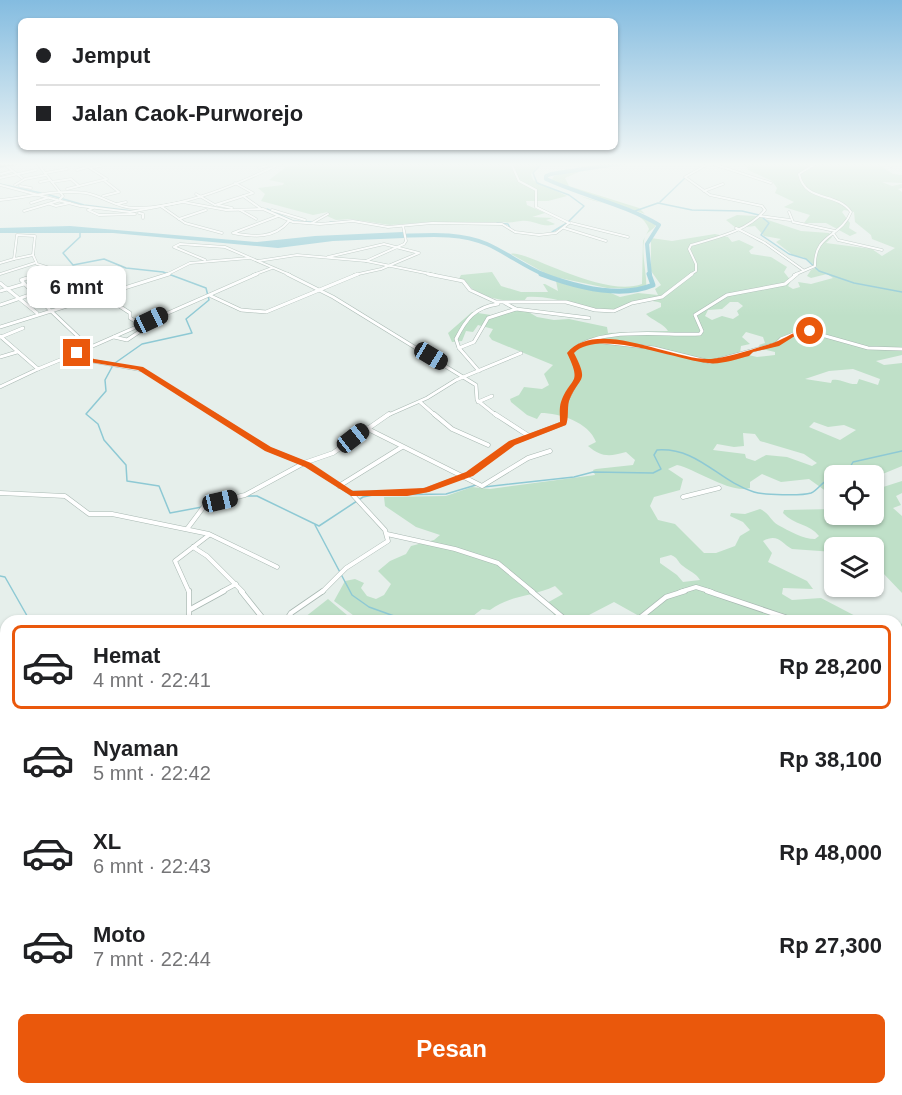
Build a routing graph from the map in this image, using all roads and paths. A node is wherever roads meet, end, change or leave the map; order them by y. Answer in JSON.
{"nodes":[{"id":1,"x":96,"y":214,"type":"edge"},
{"id":2,"x":130,"y":214,"type":"edge"},
{"id":3,"x":143,"y":214,"type":"edge"},
{"id":4,"x":172,"y":214,"type":"edge"},
{"id":5,"x":191,"y":214,"type":"edge"},
{"id":6,"x":247,"y":214,"type":"edge"},
{"id":7,"x":274,"y":214,"type":"edge"},
{"id":8,"x":283,"y":214,"type":"edge"},
{"id":9,"x":328,"y":214,"type":"dead end"},
{"id":10,"x":550,"y":214,"type":"edge"},
{"id":11,"x":791,"y":214,"type":"edge"},
{"id":12,"x":849,"y":214,"type":"edge"},
{"id":13,"x":279,"y":216,"type":"junction"},
{"id":14,"x":760,"y":216,"type":"joint"},
{"id":15,"x":143,"y":218,"type":"dead end"},
{"id":16,"x":178,"y":219,"type":"junction"},
{"id":17,"x":256,"y":219,"type":"dead end"},
{"id":18,"x":790,"y":220,"type":"junction"},
{"id":19,"x":290,"y":221,"type":"junction"},
{"id":20,"x":312,"y":222,"type":"junction"},
{"id":21,"x":203,"y":223,"type":"dead end"},
{"id":22,"x":570,"y":223,"type":"junction"},
{"id":23,"x":193,"y":226,"type":"junction"},
{"id":24,"x":403,"y":226,"type":"junction"},
{"id":25,"x":564,"y":228,"type":"junction"},
{"id":26,"x":736,"y":228,"type":"junction"},
{"id":27,"x":834,"y":232,"type":"junction"},
{"id":28,"x":222,"y":233,"type":"dead end"},
{"id":29,"x":607,"y":233,"type":"junction"},
{"id":30,"x":628,"y":237,"type":"dead end"},
{"id":31,"x":599,"y":239,"type":"junction"},
{"id":32,"x":606,"y":241,"type":"dead end"},
{"id":33,"x":397,"y":248,"type":"junction"},
{"id":34,"x":882,"y":250,"type":"dead end"},
{"id":35,"x":33,"y":255,"type":"junction"},
{"id":36,"x":328,"y":257,"type":"junction"},
{"id":37,"x":249,"y":258,"type":"junction"},
{"id":38,"x":14,"y":259,"type":"junction"},
{"id":39,"x":205,"y":260,"type":"junction"},
{"id":40,"x":258,"y":261,"type":"junction"},
{"id":41,"x":366,"y":261,"type":"junction"},
{"id":42,"x":0,"y":262,"type":"edge"},
{"id":43,"x":36,"y":263,"type":"junction"},
{"id":44,"x":389,"y":266,"type":"junction"},
{"id":45,"x":273,"y":268,"type":"junction"},
{"id":46,"x":804,"y":270,"type":"junction"},
{"id":47,"x":0,"y":274,"type":"edge"},
{"id":48,"x":27,"y":278,"type":"dead end"},
{"id":49,"x":76,"y":279,"type":"junction"},
{"id":50,"x":1,"y":284,"type":"edge"},
{"id":51,"x":24,"y":284,"type":"junction"},
{"id":52,"x":7,"y":290,"type":"junction"},
{"id":53,"x":320,"y":290,"type":"junction"},
{"id":54,"x":0,"y":291,"type":"edge"},
{"id":55,"x":32,"y":294,"type":"junction"},
{"id":56,"x":101,"y":294,"type":"junction"},
{"id":57,"x":208,"y":297,"type":"junction"},
{"id":58,"x":18,"y":298,"type":"junction"},
{"id":59,"x":506,"y":303,"type":"junction"},
{"id":60,"x":0,"y":305,"type":"edge"},
{"id":61,"x":514,"y":308,"type":"junction"},
{"id":62,"x":49,"y":309,"type":"junction"},
{"id":63,"x":38,"y":313,"type":"junction"},
{"id":64,"x":589,"y":318,"type":"dead end"},
{"id":65,"x":143,"y":323,"type":"junction"},
{"id":66,"x":0,"y":327,"type":"edge"},
{"id":67,"x":23,"y":328,"type":"dead end"},
{"id":68,"x":113,"y":336,"type":"junction"},
{"id":69,"x":1,"y":338,"type":"edge"},
{"id":70,"x":594,"y":341,"type":"junction"},
{"id":71,"x":90,"y":347,"type":"junction"},
{"id":72,"x":460,"y":347,"type":"junction"},
{"id":73,"x":902,"y":349,"type":"edge"},
{"id":74,"x":18,"y":352,"type":"junction"},
{"id":75,"x":77,"y":353,"type":"junction"},
{"id":76,"x":521,"y":353,"type":"dead end"},
{"id":77,"x":0,"y":357,"type":"edge"},
{"id":78,"x":38,"y":369,"type":"junction"},
{"id":79,"x":482,"y":371,"type":"junction"},
{"id":80,"x":464,"y":377,"type":"junction"},
{"id":81,"x":0,"y":387,"type":"edge"},
{"id":82,"x":492,"y":396,"type":"dead end"},
{"id":83,"x":419,"y":401,"type":"junction"},
{"id":84,"x":478,"y":402,"type":"junction"},
{"id":85,"x":366,"y":428,"type":"junction"},
{"id":86,"x":529,"y":436,"type":"junction"},
{"id":87,"x":488,"y":445,"type":"dead end"},
{"id":88,"x":402,"y":447,"type":"junction"},
{"id":89,"x":550,"y":451,"type":"dead end"},
{"id":90,"x":304,"y":463,"type":"junction"},
{"id":91,"x":461,"y":477,"type":"junction"},
{"id":92,"x":339,"y":486,"type":"junction"},
{"id":93,"x":719,"y":488,"type":"dead end"},
{"id":94,"x":0,"y":493,"type":"edge"},
{"id":95,"x":351,"y":493,"type":"junction"},
{"id":96,"x":683,"y":497,"type":"dead end"},
{"id":97,"x":187,"y":529,"type":"junction"},
{"id":98,"x":209,"y":534,"type":"junction"},
{"id":99,"x":387,"y":534,"type":"junction"},
{"id":100,"x":193,"y":547,"type":"junction"},
{"id":101,"x":277,"y":567,"type":"dead end"},
{"id":102,"x":236,"y":584,"type":"junction"},
{"id":103,"x":191,"y":609,"type":"junction"},
{"id":104,"x":190,"y":615,"type":"edge"},
{"id":105,"x":260,"y":615,"type":"edge"},
{"id":106,"x":290,"y":615,"type":"edge"},
{"id":107,"x":560,"y":615,"type":"edge"},
{"id":108,"x":644,"y":615,"type":"edge"},
{"id":109,"x":778,"y":615,"type":"edge"}],
"edges":[{"from":1,"to":2,"type":"street"},
{"from":3,"to":15,"type":"street"},
{"from":4,"to":16,"type":"street"},
{"from":5,"to":16,"type":"street"},
{"from":6,"to":17,"type":"street"},
{"from":7,"to":13,"type":"street"},
{"from":8,"to":20,"type":"street"},
{"from":9,"to":20,"type":"street"},
{"from":10,"to":22,"type":"street"},
{"from":11,"to":18,"type":"street"},
{"from":12,"to":27,"type":"street"},
{"from":13,"to":19,"type":"street"},
{"from":13,"to":19,"type":"street"},
{"from":14,"to":18,"type":"street"},
{"from":14,"to":26,"type":"street"},
{"from":16,"to":23,"type":"street"},
{"from":18,"to":27,"type":"street"},
{"from":19,"to":20,"type":"street"},
{"from":20,"to":24,"type":"street"},
{"from":21,"to":23,"type":"street"},
{"from":22,"to":25,"type":"street"},
{"from":22,"to":29,"type":"street"},
{"from":23,"to":28,"type":"street"},
{"from":24,"to":25,"type":"street"},
{"from":24,"to":33,"type":"street"},
{"from":25,"to":31,"type":"street"},
{"from":26,"to":46,"type":"street"},
{"from":26,"to":59,"type":"street"},
{"from":27,"to":34,"type":"street"},
{"from":27,"to":46,"type":"street"},
{"from":29,"to":30,"type":"street"},
{"from":29,"to":31,"type":"street"},
{"from":31,"to":32,"type":"street"},
{"from":33,"to":36,"type":"street"},
{"from":33,"to":41,"type":"street"},
{"from":33,"to":44,"type":"street"},
{"from":35,"to":38,"type":"street"},
{"from":35,"to":38,"type":"street"},
{"from":35,"to":43,"type":"street"},
{"from":36,"to":40,"type":"street"},
{"from":36,"to":41,"type":"street"},
{"from":37,"to":39,"type":"street"},
{"from":37,"to":39,"type":"street"},
{"from":37,"to":40,"type":"street"},
{"from":38,"to":42,"type":"street"},
{"from":39,"to":56,"type":"street"},
{"from":40,"to":45,"type":"street"},
{"from":41,"to":44,"type":"street"},
{"from":43,"to":47,"type":"street"},
{"from":43,"to":49,"type":"street"},
{"from":44,"to":53,"type":"street"},
{"from":44,"to":59,"type":"street"},
{"from":45,"to":53,"type":"street"},
{"from":45,"to":57,"type":"street"},
{"from":46,"to":70,"type":"street"},
{"from":48,"to":51,"type":"street"},
{"from":49,"to":55,"type":"street"},
{"from":49,"to":56,"type":"street"},
{"from":50,"to":52,"type":"street"},
{"from":51,"to":52,"type":"street"},
{"from":51,"to":55,"type":"street"},
{"from":52,"to":54,"type":"street"},
{"from":52,"to":58,"type":"street"},
{"from":53,"to":57,"type":"street"},
{"from":53,"to":80,"type":"street"},
{"from":55,"to":58,"type":"street"},
{"from":55,"to":62,"type":"street"},
{"from":56,"to":62,"type":"street"},
{"from":56,"to":65,"type":"street"},
{"from":57,"to":65,"type":"street"},
{"from":58,"to":60,"type":"street"},
{"from":58,"to":63,"type":"street"},
{"from":59,"to":61,"type":"street"},
{"from":59,"to":72,"type":"street"},
{"from":61,"to":64,"type":"street"},
{"from":61,"to":72,"type":"street"},
{"from":62,"to":63,"type":"street"},
{"from":62,"to":71,"type":"street"},
{"from":63,"to":66,"type":"street"},
{"from":65,"to":68,"type":"street"},
{"from":65,"to":68,"type":"street"},
{"from":67,"to":69,"type":"street"},
{"from":68,"to":71,"type":"street"},
{"from":69,"to":74,"type":"street"},
{"from":70,"to":73,"type":"street"},
{"from":70,"to":86,"type":"street"},
{"from":71,"to":75,"type":"street"},
{"from":72,"to":79,"type":"street"},
{"from":74,"to":77,"type":"street"},
{"from":74,"to":78,"type":"street"},
{"from":75,"to":78,"type":"street"},
{"from":75,"to":90,"type":"street"},
{"from":76,"to":79,"type":"street"},
{"from":78,"to":81,"type":"street"},
{"from":79,"to":80,"type":"street"},
{"from":80,"to":83,"type":"street"},
{"from":80,"to":84,"type":"street"},
{"from":82,"to":84,"type":"street"},
{"from":83,"to":85,"type":"street"},
{"from":83,"to":87,"type":"street"},
{"from":84,"to":86,"type":"street"},
{"from":85,"to":88,"type":"street"},
{"from":85,"to":90,"type":"street"},
{"from":86,"to":91,"type":"street"},
{"from":88,"to":91,"type":"street"},
{"from":88,"to":92,"type":"street"},
{"from":89,"to":91,"type":"street"},
{"from":90,"to":92,"type":"street"},
{"from":90,"to":97,"type":"street"},
{"from":91,"to":95,"type":"street"},
{"from":92,"to":95,"type":"street"},
{"from":93,"to":96,"type":"street"},
{"from":94,"to":97,"type":"street"},
{"from":95,"to":99,"type":"street"},
{"from":97,"to":98,"type":"street"},
{"from":98,"to":100,"type":"street"},
{"from":98,"to":101,"type":"street"},
{"from":99,"to":106,"type":"street"},
{"from":99,"to":107,"type":"street"},
{"from":100,"to":102,"type":"street"},
{"from":100,"to":103,"type":"street"},
{"from":102,"to":103,"type":"street"},
{"from":102,"to":105,"type":"street"},
{"from":103,"to":104,"type":"street"},
{"from":108,"to":109,"type":"street"}]}
